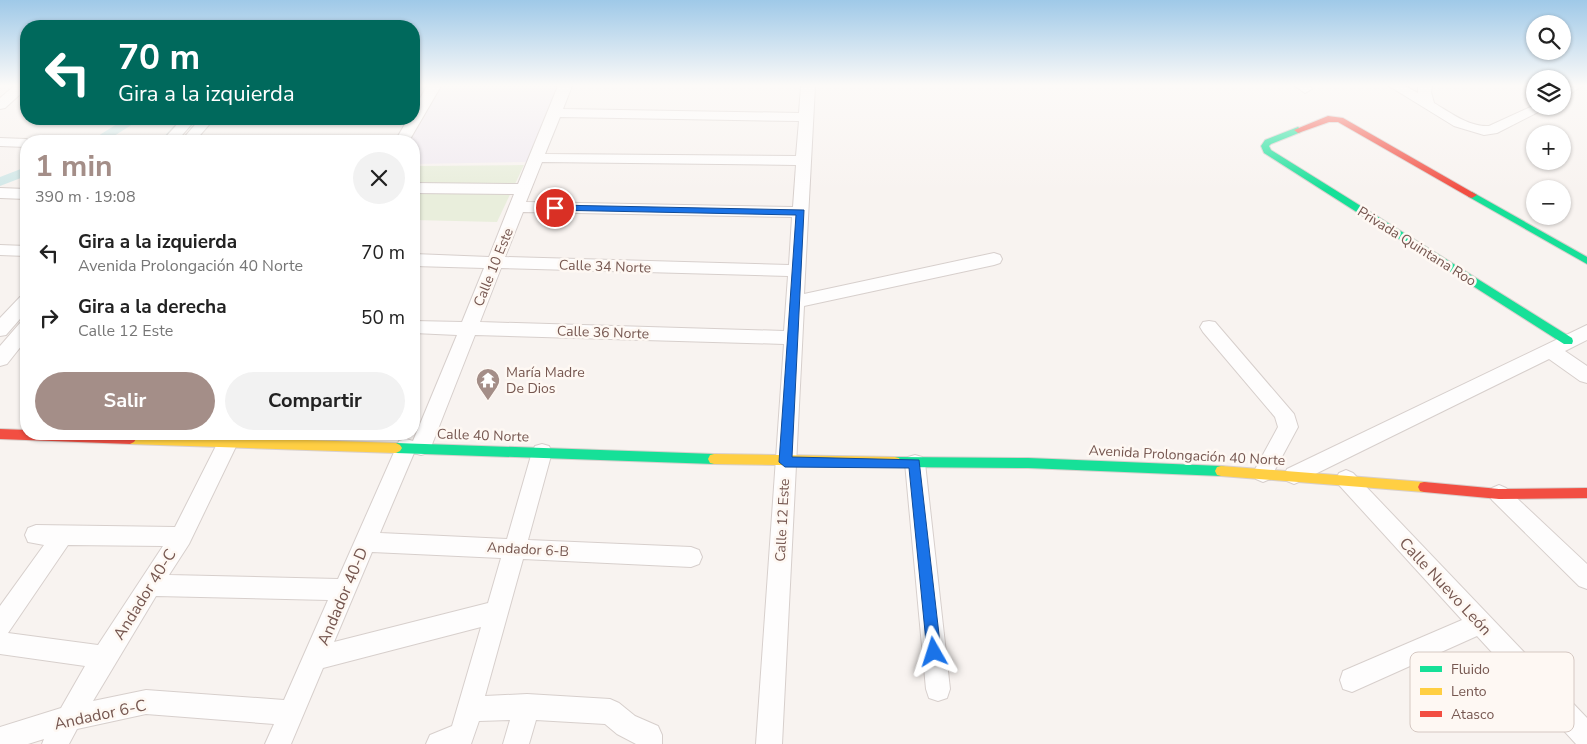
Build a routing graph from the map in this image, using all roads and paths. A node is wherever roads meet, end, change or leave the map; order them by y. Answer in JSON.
{"nodes":[{"id":1,"x":551,"y":121,"type":"edge"},
{"id":2,"x":806,"y":121,"type":"edge"},
{"id":3,"x":1324,"y":121,"type":"edge"},
{"id":4,"x":1341,"y":121,"type":"edge"},
{"id":5,"x":1457,"y":121,"type":"edge"},
{"id":6,"x":1512,"y":121,"type":"edge"},
{"id":7,"x":184,"y":125,"type":"edge"},
{"id":8,"x":202,"y":125,"type":"edge"},
{"id":9,"x":175,"y":135,"type":"edge"},
{"id":10,"x":193,"y":135,"type":"edge"},
{"id":11,"x":0,"y":142,"type":"edge"},
{"id":12,"x":20,"y":143,"type":"edge"},
{"id":13,"x":536,"y":158,"type":"junction"},
{"id":14,"x":804,"y":161,"type":"junction"},
{"id":15,"x":420,"y":188,"type":"edge"},
{"id":16,"x":524,"y":189,"type":"junction"},
{"id":17,"x":0,"y":193,"type":"edge"},
{"id":18,"x":20,"y":194,"type":"edge"},
{"id":19,"x":517,"y":207,"type":"junction"},
{"id":20,"x":800,"y":212,"type":"junction"},
{"id":21,"x":0,"y":250,"type":"edge"},
{"id":22,"x":20,"y":251,"type":"edge"},
{"id":23,"x":994,"y":259,"type":"dead end"},
{"id":24,"x":420,"y":260,"type":"edge"},
{"id":25,"x":1587,"y":261,"type":"edge"},
{"id":26,"x":495,"y":262,"type":"junction"},
{"id":27,"x":797,"y":271,"type":"junction"},
{"id":28,"x":796,"y":302,"type":"junction"},
{"id":29,"x":13,"y":319,"type":"edge"},
{"id":30,"x":420,"y":327,"type":"edge"},
{"id":31,"x":1209,"y":327,"type":"dead end"},
{"id":32,"x":468,"y":328,"type":"junction"},
{"id":33,"x":0,"y":330,"type":"edge"},
{"id":34,"x":1587,"y":332,"type":"edge"},
{"id":35,"x":793,"y":338,"type":"junction"},
{"id":36,"x":1568,"y":341,"type":"junction"},
{"id":37,"x":1550,"y":350,"type":"junction"},
{"id":38,"x":0,"y":359,"type":"edge"},
{"id":39,"x":1587,"y":376,"type":"edge"},
{"id":40,"x":420,"y":432,"type":"edge"},
{"id":41,"x":2,"y":437,"type":"edge"},
{"id":42,"x":20,"y":437,"type":"edge"},
{"id":43,"x":229,"y":440,"type":"edge"},
{"id":44,"x":285,"y":440,"type":"edge"},
{"id":45,"x":416,"y":440,"type":"edge"},
{"id":46,"x":413,"y":447,"type":"junction"},
{"id":47,"x":542,"y":452,"type":"junction"},
{"id":48,"x":785,"y":462,"type":"junction"},
{"id":49,"x":915,"y":463,"type":"junction"},
{"id":50,"x":1263,"y":473,"type":"junction"},
{"id":51,"x":1293,"y":475,"type":"junction"},
{"id":52,"x":1346,"y":479,"type":"junction"},
{"id":53,"x":1587,"y":493,"type":"edge"},
{"id":54,"x":1499,"y":494,"type":"junction"},
{"id":55,"x":36,"y":535,"type":"dead end"},
{"id":56,"x":63,"y":535,"type":"junction"},
{"id":57,"x":181,"y":537,"type":"junction"},
{"id":58,"x":365,"y":542,"type":"junction"},
{"id":59,"x":515,"y":549,"type":"junction"},
{"id":60,"x":691,"y":557,"type":"dead end"},
{"id":61,"x":1587,"y":579,"type":"edge"},
{"id":62,"x":150,"y":585,"type":"junction"},
{"id":63,"x":344,"y":590,"type":"junction"},
{"id":64,"x":497,"y":612,"type":"junction"},
{"id":65,"x":1480,"y":623,"type":"junction"},
{"id":66,"x":0,"y":625,"type":"edge"},
{"id":67,"x":0,"y":643,"type":"edge"},
{"id":68,"x":1415,"y":652,"type":"edge"},
{"id":69,"x":1507,"y":652,"type":"edge"},
{"id":70,"x":1410,"y":654,"type":"edge"},
{"id":71,"x":104,"y":657,"type":"junction"},
{"id":72,"x":315,"y":658,"type":"junction"},
{"id":73,"x":1352,"y":680,"type":"dead end"},
{"id":74,"x":938,"y":689,"type":"dead end"},
{"id":75,"x":528,"y":707,"type":"junction"},
{"id":76,"x":470,"y":709,"type":"junction"},
{"id":77,"x":292,"y":712,"type":"junction"},
{"id":78,"x":70,"y":718,"type":"junction"},
{"id":79,"x":1574,"y":723,"type":"edge"},
{"id":80,"x":1587,"y":737,"type":"edge"},
{"id":81,"x":451,"y":739,"type":"edge"},
{"id":82,"x":0,"y":740,"type":"edge"},
{"id":83,"x":649,"y":740,"type":"edge"},
{"id":84,"x":55,"y":744,"type":"edge"},
{"id":85,"x":278,"y":744,"type":"edge"},
{"id":86,"x":516,"y":744,"type":"edge"},
{"id":87,"x":769,"y":744,"type":"edge"}],
"edges":[{"from":1,"to":13,"type":"street","name":"Calle 10 Este"},
{"from":2,"to":14,"type":"street","name":"Calle 12 Este"},
{"from":3,"to":36,"type":"street","name":"Privada Quintana Roo"},
{"from":4,"to":25,"type":"street","name":"Privada Quintana Roo"},
{"from":5,"to":6,"type":"street"},
{"from":7,"to":9,"type":"street"},
{"from":8,"to":10,"type":"street"},
{"from":11,"to":12,"type":"street"},
{"from":13,"to":14,"type":"street"},
{"from":13,"to":16,"type":"street","name":"Calle 10 Este"},
{"from":14,"to":20,"type":"street","name":"Calle 12 Este"},
{"from":15,"to":16,"type":"street"},
{"from":16,"to":19,"type":"street","name":"Calle 10 Este"},
{"from":17,"to":18,"type":"street"},
{"from":19,"to":20,"type":"street"},
{"from":19,"to":26,"type":"street","name":"Calle 10 Este"},
{"from":20,"to":27,"type":"street","name":"Calle 12 Este"},
{"from":21,"to":22,"type":"street"},
{"from":23,"to":28,"type":"street"},
{"from":24,"to":26,"type":"street","name":"Calle 34 Norte"},
{"from":26,"to":27,"type":"street","name":"Calle 34 Norte"},
{"from":26,"to":32,"type":"street","name":"Calle 10 Este"},
{"from":27,"to":28,"type":"street","name":"Calle 12 Este"},
{"from":28,"to":35,"type":"street","name":"Calle 12 Este"},
{"from":29,"to":33,"type":"street"},
{"from":29,"to":38,"type":"street"},
{"from":30,"to":32,"type":"street","name":"Calle 36 Norte"},
{"from":31,"to":50,"type":"street"},
{"from":32,"to":35,"type":"street","name":"Calle 36 Norte"},
{"from":32,"to":40,"type":"street","name":"Calle 10 Este"},
{"from":34,"to":36,"type":"street"},
{"from":35,"to":48,"type":"street","name":"Calle 12 Este"},
{"from":36,"to":37,"type":"street"},
{"from":37,"to":39,"type":"street"},
{"from":37,"to":51,"type":"street"},
{"from":41,"to":42,"type":"street","name":"Calle 40 Norte"},
{"from":43,"to":57,"type":"street","name":"Andador 40-C"},
{"from":44,"to":46,"type":"street","name":"Calle 40 Norte"},
{"from":45,"to":46,"type":"street","name":"Calle 10 Este"},
{"from":46,"to":47,"type":"street","name":"Calle 40 Norte"},
{"from":46,"to":58,"type":"street","name":"Andador 40-D"},
{"from":47,"to":48,"type":"street","name":"Calle 40 Norte"},
{"from":47,"to":59,"type":"street"},
{"from":48,"to":49,"type":"street","name":"Avenida Prolongación 40 Norte"},
{"from":48,"to":87,"type":"street","name":"Calle 12 Este"},
{"from":49,"to":50,"type":"street","name":"Avenida Prolongación 40 Norte"},
{"from":49,"to":74,"type":"street"},
{"from":50,"to":51,"type":"street","name":"Avenida Prolongación 40 Norte"},
{"from":51,"to":52,"type":"street","name":"Avenida Prolongación 40 Norte"},
{"from":52,"to":54,"type":"street","name":"Avenida Prolongación 40 Norte"},
{"from":52,"to":65,"type":"street","name":"Calle Nuevo León"},
{"from":53,"to":54,"type":"street","name":"Avenida Prolongación 40 Norte"},
{"from":54,"to":61,"type":"street"},
{"from":55,"to":56,"type":"street"},
{"from":56,"to":57,"type":"street"},
{"from":56,"to":66,"type":"street"},
{"from":57,"to":62,"type":"street","name":"Andador 40-C"},
{"from":58,"to":59,"type":"street","name":"Andador 6-B"},
{"from":58,"to":63,"type":"street","name":"Andador 40-D"},
{"from":59,"to":60,"type":"street","name":"Andador 6-B"},
{"from":59,"to":64,"type":"street"},
{"from":62,"to":63,"type":"street"},
{"from":62,"to":71,"type":"street","name":"Andador 40-C"},
{"from":63,"to":72,"type":"street","name":"Andador 40-D"},
{"from":64,"to":72,"type":"street"},
{"from":64,"to":76,"type":"street"},
{"from":65,"to":68,"type":"street"},
{"from":65,"to":69,"type":"street","name":"Calle Nuevo León"},
{"from":67,"to":71,"type":"street"},
{"from":70,"to":73,"type":"street"},
{"from":71,"to":78,"type":"street","name":"Andador 40-C"},
{"from":72,"to":77,"type":"street","name":"Andador 40-D"},
{"from":75,"to":76,"type":"street"},
{"from":75,"to":83,"type":"street"},
{"from":75,"to":86,"type":"street"},
{"from":76,"to":81,"type":"street"},
{"from":77,"to":78,"type":"street","name":"Andador 6-C"},
{"from":77,"to":85,"type":"street","name":"Andador 40-D"},
{"from":78,"to":82,"type":"street","name":"Andador 6-C"},
{"from":78,"to":84,"type":"street","name":"Andador 40-C"},
{"from":79,"to":80,"type":"street","name":"Calle Nuevo León"}]}
